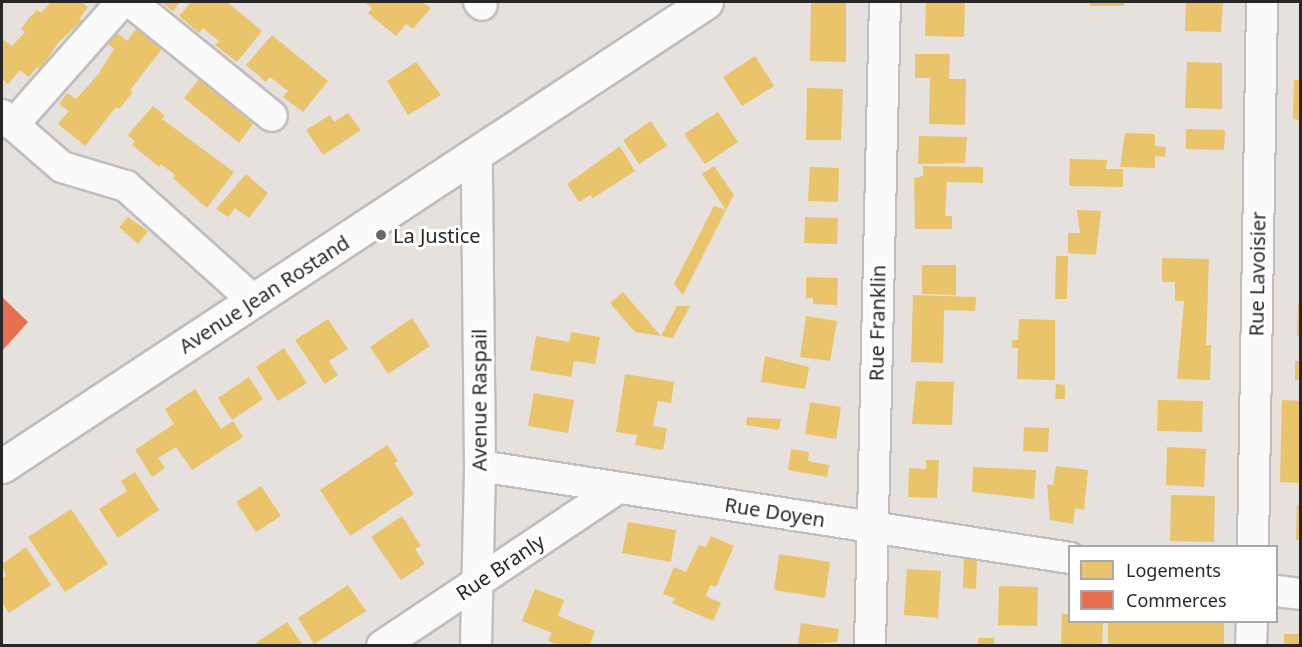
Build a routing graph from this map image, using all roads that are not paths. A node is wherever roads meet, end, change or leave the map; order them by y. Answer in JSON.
{"nodes":[{"id":1,"x":122,"y":2,"type":"edge"},
{"id":2,"x":131,"y":2,"type":"edge"},
{"id":3,"x":706,"y":2,"type":"edge"},
{"id":4,"x":885,"y":2,"type":"edge"},
{"id":5,"x":1262,"y":2,"type":"edge"},
{"id":6,"x":272,"y":116,"type":"dead end"},
{"id":7,"x":7,"y":120,"type":"edge"},
{"id":8,"x":477,"y":154,"type":"junction"},
{"id":9,"x":254,"y":300,"type":"junction"},
{"id":10,"x":2,"y":466,"type":"edge"},
{"id":11,"x":480,"y":466,"type":"junction"},
{"id":12,"x":618,"y":488,"type":"junction"},
{"id":13,"x":872,"y":526,"type":"junction"},
{"id":14,"x":1253,"y":545,"type":"edge"},
{"id":15,"x":1068,"y":558,"type":"edge"},
{"id":16,"x":477,"y":583,"type":"junction"},
{"id":17,"x":1278,"y":591,"type":"edge"},
{"id":18,"x":1300,"y":594,"type":"edge"},
{"id":19,"x":1252,"y":623,"type":"edge"},
{"id":20,"x":382,"y":645,"type":"edge"},
{"id":21,"x":476,"y":645,"type":"edge"},
{"id":22,"x":870,"y":645,"type":"edge"},
{"id":23,"x":1251,"y":645,"type":"edge"}],
"edges":[{"from":1,"to":7,"type":"street"},
{"from":2,"to":6,"type":"street"},
{"from":3,"to":8,"type":"street","name":"Avenue Jean Rostand"},
{"from":4,"to":13,"type":"street","name":"Rue Franklin"},
{"from":5,"to":14,"type":"street","name":"Rue Lavoisier"},
{"from":7,"to":9,"type":"street"},
{"from":8,"to":9,"type":"street","name":"Avenue Jean Rostand"},
{"from":8,"to":11,"type":"street","name":"Avenue Raspail"},
{"from":9,"to":10,"type":"street","name":"Avenue Jean Rostand"},
{"from":11,"to":12,"type":"street","name":"Rue Doyen"},
{"from":11,"to":16,"type":"street","name":"Avenue Raspail"},
{"from":12,"to":13,"type":"street","name":"Rue Doyen"},
{"from":12,"to":16,"type":"street","name":"Rue Branly"},
{"from":13,"to":15,"type":"street","name":"Rue Doyen"},
{"from":13,"to":22,"type":"street","name":"Rue Franklin"},
{"from":16,"to":20,"type":"street","name":"Rue Branly"},
{"from":16,"to":21,"type":"street","name":"Avenue Raspail"},
{"from":17,"to":18,"type":"street"},
{"from":19,"to":23,"type":"street"}]}
